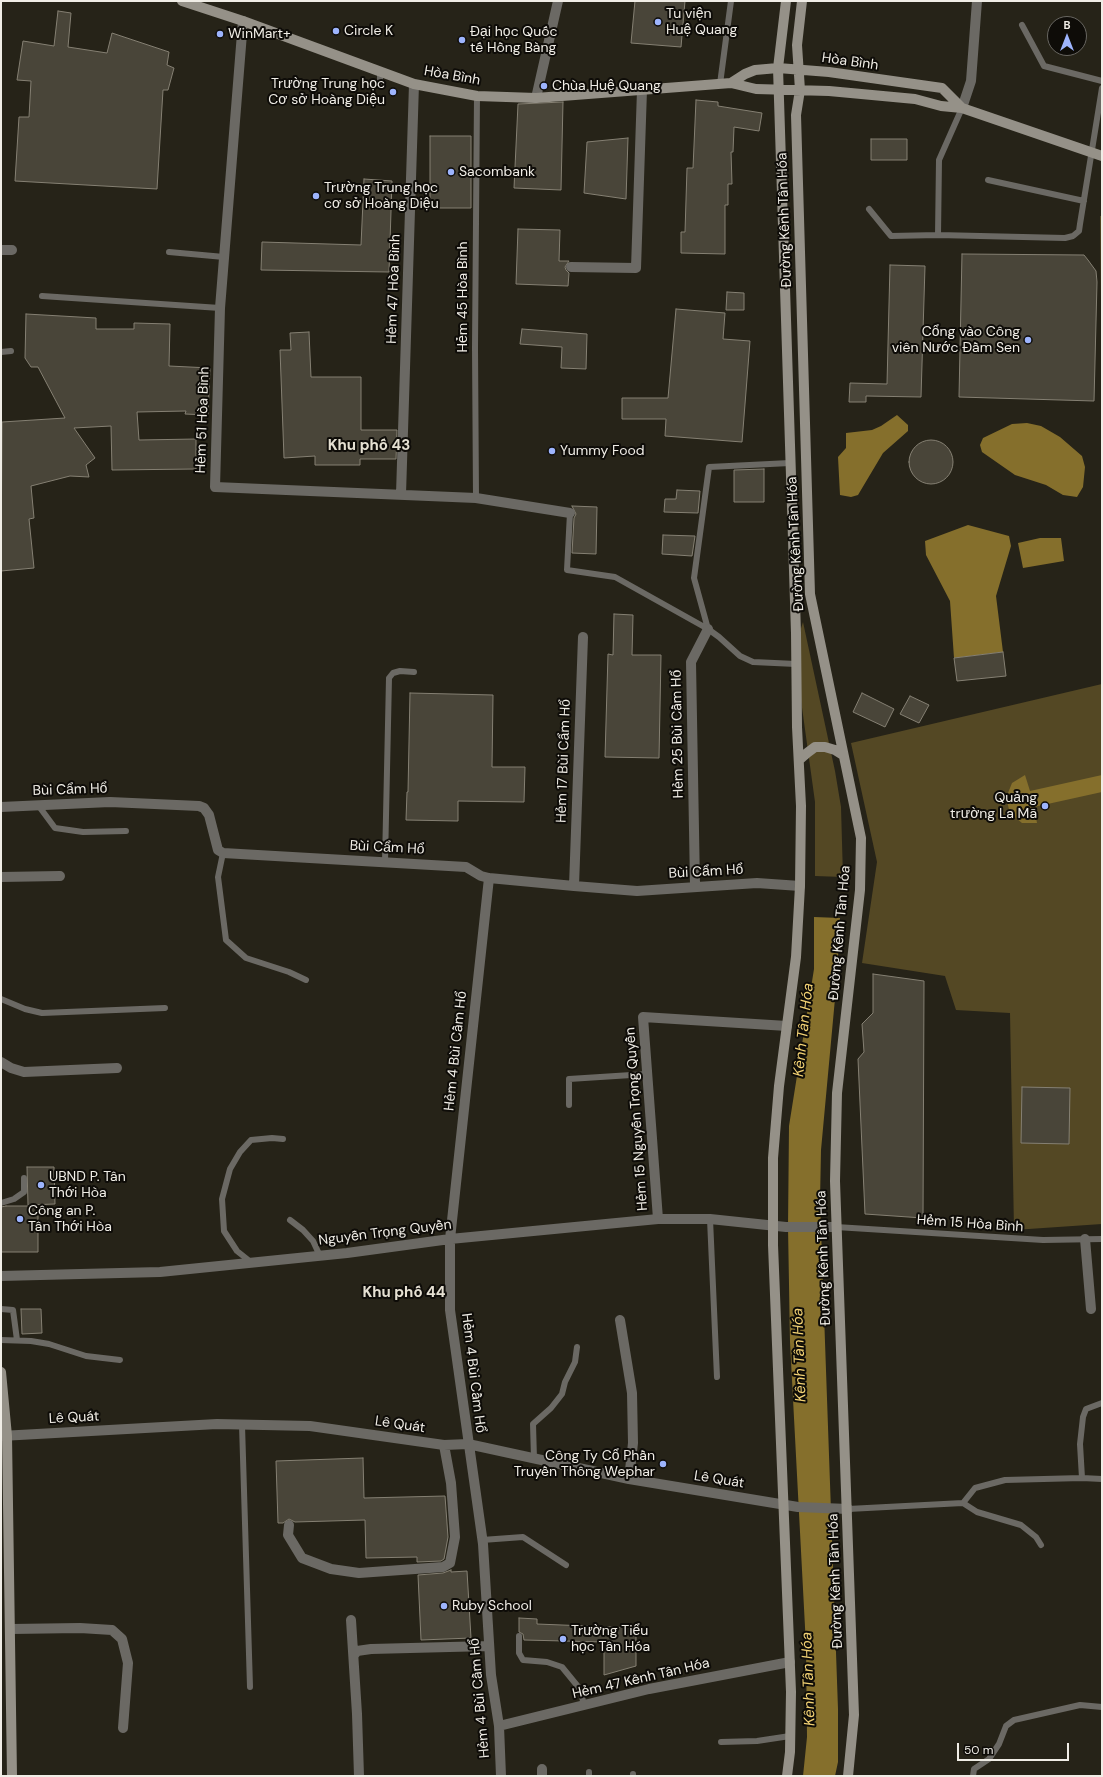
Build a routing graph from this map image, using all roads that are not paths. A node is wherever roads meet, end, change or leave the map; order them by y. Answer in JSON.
{"nodes":[{"id":1,"x":182,"y":1,"type":"edge"},
{"id":2,"x":558,"y":1,"type":"edge"},
{"id":3,"x":731,"y":1,"type":"edge"},
{"id":4,"x":786,"y":1,"type":"edge"},
{"id":5,"x":802,"y":1,"type":"edge"},
{"id":6,"x":977,"y":1,"type":"edge"},
{"id":7,"x":243,"y":21,"type":"junction"},
{"id":8,"x":1022,"y":25,"type":"dead end"},
{"id":9,"x":778,"y":68,"type":"junction"},
{"id":10,"x":799,"y":69,"type":"junction"},
{"id":11,"x":380,"y":71,"type":"junction"},
{"id":12,"x":1102,"y":82,"type":"edge"},
{"id":13,"x":731,"y":83,"type":"junction"},
{"id":14,"x":380,"y":84,"type":"dead end"},
{"id":15,"x":414,"y":84,"type":"junction"},
{"id":16,"x":720,"y":84,"type":"junction"},
{"id":17,"x":1102,"y":88,"type":"edge"},
{"id":18,"x":642,"y":90,"type":"junction"},
{"id":19,"x":779,"y":90,"type":"junction"},
{"id":20,"x":800,"y":90,"type":"junction"},
{"id":21,"x":477,"y":96,"type":"junction"},
{"id":22,"x":536,"y":98,"type":"junction"},
{"id":23,"x":962,"y":108,"type":"junction"},
{"id":24,"x":1092,"y":153,"type":"junction"},
{"id":25,"x":1102,"y":156,"type":"edge"},
{"id":26,"x":988,"y":180,"type":"dead end"},
{"id":27,"x":1084,"y":201,"type":"junction"},
{"id":28,"x":869,"y":209,"type":"dead end"},
{"id":29,"x":938,"y":235,"type":"junction"},
{"id":30,"x":1,"y":250,"type":"edge"},
{"id":31,"x":12,"y":250,"type":"dead end"},
{"id":32,"x":169,"y":252,"type":"dead end"},
{"id":33,"x":224,"y":257,"type":"junction"},
{"id":34,"x":571,"y":267,"type":"dead end"},
{"id":35,"x":42,"y":296,"type":"dead end"},
{"id":36,"x":220,"y":308,"type":"junction"},
{"id":37,"x":11,"y":351,"type":"dead end"},
{"id":38,"x":1,"y":352,"type":"edge"},
{"id":39,"x":790,"y":463,"type":"junction"},
{"id":40,"x":401,"y":494,"type":"junction"},
{"id":41,"x":476,"y":498,"type":"junction"},
{"id":42,"x":570,"y":513,"type":"joint"},
{"id":43,"x":708,"y":629,"type":"junction"},
{"id":44,"x":583,"y":637,"type":"dead end"},
{"id":45,"x":796,"y":664,"type":"junction"},
{"id":46,"x":414,"y":672,"type":"dead end"},
{"id":47,"x":843,"y":755,"type":"junction"},
{"id":48,"x":799,"y":760,"type":"junction"},
{"id":49,"x":38,"y":805,"type":"junction"},
{"id":50,"x":1,"y":807,"type":"edge"},
{"id":51,"x":126,"y":831,"type":"dead end"},
{"id":52,"x":223,"y":853,"type":"junction"},
{"id":53,"x":385,"y":862,"type":"junction"},
{"id":54,"x":60,"y":876,"type":"dead end"},
{"id":55,"x":1,"y":877,"type":"edge"},
{"id":56,"x":489,"y":878,"type":"junction"},
{"id":57,"x":574,"y":886,"type":"junction"},
{"id":58,"x":695,"y":886,"type":"junction"},
{"id":59,"x":800,"y":886,"type":"junction"},
{"id":60,"x":306,"y":980,"type":"dead end"},
{"id":61,"x":1,"y":999,"type":"edge"},
{"id":62,"x":165,"y":1008,"type":"dead end"},
{"id":63,"x":787,"y":1026,"type":"junction"},
{"id":64,"x":1,"y":1062,"type":"edge"},
{"id":65,"x":117,"y":1068,"type":"dead end"},
{"id":66,"x":647,"y":1074,"type":"junction"},
{"id":67,"x":569,"y":1105,"type":"dead end"},
{"id":68,"x":283,"y":1140,"type":"dead end"},
{"id":69,"x":24,"y":1178,"type":"dead end"},
{"id":70,"x":1,"y":1203,"type":"edge"},
{"id":71,"x":658,"y":1219,"type":"junction"},
{"id":72,"x":710,"y":1219,"type":"junction"},
{"id":73,"x":290,"y":1220,"type":"dead end"},
{"id":74,"x":772,"y":1226,"type":"junction"},
{"id":75,"x":836,"y":1227,"type":"junction"},
{"id":76,"x":450,"y":1239,"type":"junction"},
{"id":77,"x":1102,"y":1239,"type":"edge"},
{"id":78,"x":1085,"y":1240,"type":"junction"},
{"id":79,"x":320,"y":1256,"type":"junction"},
{"id":80,"x":252,"y":1263,"type":"junction"},
{"id":81,"x":1,"y":1276,"type":"edge"},
{"id":82,"x":1,"y":1309,"type":"edge"},
{"id":83,"x":1091,"y":1309,"type":"dead end"},
{"id":84,"x":620,"y":1320,"type":"dead end"},
{"id":85,"x":1,"y":1340,"type":"edge"},
{"id":86,"x":17,"y":1340,"type":"junction"},
{"id":87,"x":577,"y":1347,"type":"dead end"},
{"id":88,"x":120,"y":1360,"type":"dead end"},
{"id":89,"x":1,"y":1372,"type":"edge"},
{"id":90,"x":717,"y":1377,"type":"dead end"},
{"id":91,"x":1102,"y":1404,"type":"edge"},
{"id":92,"x":242,"y":1425,"type":"junction"},
{"id":93,"x":4,"y":1436,"type":"edge"},
{"id":94,"x":468,"y":1444,"type":"junction"},
{"id":95,"x":444,"y":1445,"type":"junction"},
{"id":96,"x":534,"y":1459,"type":"junction"},
{"id":97,"x":1082,"y":1478,"type":"junction"},
{"id":98,"x":629,"y":1479,"type":"junction"},
{"id":99,"x":1102,"y":1479,"type":"edge"},
{"id":100,"x":5,"y":1482,"type":"edge"},
{"id":101,"x":963,"y":1503,"type":"junction"},
{"id":102,"x":783,"y":1505,"type":"junction"},
{"id":103,"x":848,"y":1509,"type":"junction"},
{"id":104,"x":288,"y":1525,"type":"dead end"},
{"id":105,"x":482,"y":1540,"type":"junction"},
{"id":106,"x":1041,"y":1545,"type":"dead end"},
{"id":107,"x":566,"y":1566,"type":"dead end"},
{"id":108,"x":351,"y":1620,"type":"dead end"},
{"id":109,"x":11,"y":1628,"type":"junction"},
{"id":110,"x":519,"y":1636,"type":"dead end"},
{"id":111,"x":489,"y":1646,"type":"junction"},
{"id":112,"x":354,"y":1655,"type":"junction"},
{"id":113,"x":790,"y":1662,"type":"junction"},
{"id":114,"x":250,"y":1687,"type":"dead end"},
{"id":115,"x":584,"y":1705,"type":"junction"},
{"id":116,"x":1102,"y":1707,"type":"edge"},
{"id":117,"x":499,"y":1726,"type":"junction"},
{"id":118,"x":123,"y":1728,"type":"dead end"},
{"id":119,"x":790,"y":1736,"type":"junction"},
{"id":120,"x":721,"y":1742,"type":"dead end"},
{"id":121,"x":12,"y":1776,"type":"edge"},
{"id":122,"x":359,"y":1776,"type":"edge"},
{"id":123,"x":501,"y":1776,"type":"edge"},
{"id":124,"x":787,"y":1776,"type":"edge"},
{"id":125,"x":848,"y":1776,"type":"edge"},
{"id":126,"x":973,"y":1776,"type":"edge"}],
"edges":[{"from":1,"to":7,"type":"street","name":"Hòa Bình"},
{"from":2,"to":22,"type":"street"},
{"from":3,"to":16,"type":"lane"},
{"from":4,"to":9,"type":"street","name":"Đường Kênh Tân Hóa"},
{"from":5,"to":10,"type":"street","name":"Đường Kênh Tân Hóa"},
{"from":6,"to":23,"type":"street"},
{"from":7,"to":11,"type":"street","name":"Hòa Bình"},
{"from":7,"to":33,"type":"street","name":"Hẻm 51 Hòa Bình"},
{"from":8,"to":12,"type":"lane"},
{"from":9,"to":10,"type":"street","name":"Hòa Bình"},
{"from":9,"to":13,"type":"street","name":"Hòa Bình"},
{"from":9,"to":19,"type":"street","name":"Đường Kênh Tân Hóa"},
{"from":10,"to":20,"type":"street","name":"Đường Kênh Tân Hóa"},
{"from":10,"to":23,"type":"street","name":"Hòa Bình"},
{"from":11,"to":14,"type":"lane"},
{"from":11,"to":15,"type":"street","name":"Hòa Bình"},
{"from":13,"to":16,"type":"street","name":"Hòa Bình"},
{"from":13,"to":19,"type":"street","name":"Hòa Bình"},
{"from":15,"to":21,"type":"street","name":"Hòa Bình"},
{"from":15,"to":40,"type":"street","name":"Hẻm 47 Hòa Bình"},
{"from":16,"to":18,"type":"street","name":"Hòa Bình"},
{"from":17,"to":24,"type":"lane"},
{"from":18,"to":22,"type":"street","name":"Hòa Bình"},
{"from":18,"to":34,"type":"street"},
{"from":19,"to":20,"type":"street","name":"Hòa Bình"},
{"from":19,"to":39,"type":"street","name":"Đường Kênh Tân Hóa"},
{"from":20,"to":23,"type":"street","name":"Hòa Bình"},
{"from":20,"to":47,"type":"street","name":"Đường Kênh Tân Hóa"},
{"from":21,"to":22,"type":"street","name":"Hòa Bình"},
{"from":21,"to":41,"type":"lane","name":"Hẻm 45 Hòa Bình"},
{"from":23,"to":24,"type":"street","name":"Hòa Bình"},
{"from":23,"to":29,"type":"lane"},
{"from":24,"to":25,"type":"street","name":"Hòa Bình"},
{"from":24,"to":27,"type":"lane"},
{"from":26,"to":27,"type":"lane"},
{"from":27,"to":29,"type":"lane"},
{"from":28,"to":29,"type":"lane"},
{"from":30,"to":31,"type":"street"},
{"from":32,"to":33,"type":"lane"},
{"from":33,"to":36,"type":"street","name":"Hẻm 51 Hòa Bình"},
{"from":35,"to":36,"type":"lane"},
{"from":36,"to":40,"type":"street","name":"Hẻm 51 Hòa Bình"},
{"from":37,"to":38,"type":"lane"},
{"from":39,"to":43,"type":"lane"},
{"from":39,"to":45,"type":"street","name":"Đường Kênh Tân Hóa"},
{"from":40,"to":41,"type":"street","name":"Hẻm 51 Hòa Bình"},
{"from":41,"to":42,"type":"street","name":"Hẻm 51 Hòa Bình"},
{"from":42,"to":43,"type":"lane"},
{"from":43,"to":45,"type":"lane"},
{"from":43,"to":58,"type":"street","name":"Hẻm 25 Bùi Cầm Hổ"},
{"from":44,"to":57,"type":"street","name":"Hẻm 17 Bùi Cẩm Hổ"},
{"from":45,"to":48,"type":"street","name":"Đường Kênh Tân Hóa"},
{"from":46,"to":53,"type":"lane"},
{"from":47,"to":48,"type":"street"},
{"from":47,"to":75,"type":"street","name":"Đường Kênh Tân Hóa"},
{"from":48,"to":59,"type":"street","name":"Đường Kênh Tân Hóa"},
{"from":49,"to":50,"type":"street","name":"Bùi Cẩm Hổ"},
{"from":49,"to":51,"type":"lane"},
{"from":49,"to":52,"type":"street","name":"Bùi Cẩm Hổ"},
{"from":52,"to":53,"type":"street","name":"Bùi Cẩm Hổ"},
{"from":52,"to":60,"type":"lane"},
{"from":53,"to":56,"type":"street","name":"Bùi Cẩm Hổ"},
{"from":54,"to":55,"type":"street"},
{"from":56,"to":57,"type":"street","name":"Bùi Cẩm Hổ"},
{"from":56,"to":76,"type":"street","name":"Hẻm 4 Bùi Cầm Hổ"},
{"from":57,"to":58,"type":"street","name":"Bùi Cẩm Hổ"},
{"from":58,"to":59,"type":"street","name":"Bùi Cẩm Hổ"},
{"from":59,"to":63,"type":"street","name":"Đường Kênh Tân Hóa"},
{"from":61,"to":62,"type":"lane"},
{"from":63,"to":66,"type":"street","name":"Hẻm 15 Nguyễn Trọng Quyền"},
{"from":63,"to":74,"type":"street","name":"Đường Kênh Tân Hóa"},
{"from":64,"to":65,"type":"street"},
{"from":66,"to":67,"type":"lane"},
{"from":66,"to":71,"type":"street","name":"Hẻm 15 Nguyễn Trọng Quyền"},
{"from":68,"to":80,"type":"lane"},
{"from":69,"to":70,"type":"lane"},
{"from":71,"to":72,"type":"street","name":"Nguyễn Trọng Quyền"},
{"from":71,"to":76,"type":"street","name":"Nguyễn Trọng Quyền"},
{"from":72,"to":74,"type":"street","name":"Nguyễn Trọng Quyền"},
{"from":72,"to":90,"type":"lane"},
{"from":73,"to":79,"type":"lane"},
{"from":74,"to":75,"type":"street","name":"Nguyễn Trọng Quyền"},
{"from":74,"to":102,"type":"street","name":"Đường Kênh Tân Hóa"},
{"from":75,"to":78,"type":"lane","name":"Hẻm 15 Hòa Bình"},
{"from":75,"to":103,"type":"street","name":"Đường Kênh Tân Hóa"},
{"from":76,"to":79,"type":"street","name":"Nguyễn Trọng Quyền"},
{"from":76,"to":94,"type":"street","name":"Hẻm 4 Bùi Cầm Hổ"},
{"from":77,"to":78,"type":"lane","name":"Hẻm 15 Hòa Bình"},
{"from":78,"to":83,"type":"street"},
{"from":79,"to":80,"type":"street","name":"Nguyễn Trọng Quyền"},
{"from":80,"to":81,"type":"street","name":"Nguyễn Trọng Quyền"},
{"from":82,"to":86,"type":"lane"},
{"from":84,"to":98,"type":"street"},
{"from":85,"to":86,"type":"lane"},
{"from":86,"to":88,"type":"lane"},
{"from":87,"to":96,"type":"lane"},
{"from":89,"to":93,"type":"street"},
{"from":91,"to":97,"type":"lane"},
{"from":92,"to":93,"type":"street","name":"Lê Quát"},
{"from":92,"to":95,"type":"street","name":"Lê Quát"},
{"from":92,"to":114,"type":"lane"},
{"from":93,"to":100,"type":"street"},
{"from":94,"to":95,"type":"street","name":"Lê Quát"},
{"from":94,"to":96,"type":"street","name":"Lê Quát"},
{"from":94,"to":105,"type":"street","name":"Hẻm 4 Bùi Cầm Hổ"},
{"from":95,"to":104,"type":"street"},
{"from":96,"to":98,"type":"street","name":"Lê Quát"},
{"from":97,"to":99,"type":"lane"},
{"from":97,"to":101,"type":"lane"},
{"from":98,"to":102,"type":"street","name":"Lê Quát"},
{"from":100,"to":109,"type":"street"},
{"from":101,"to":103,"type":"lane"},
{"from":101,"to":106,"type":"lane"},
{"from":102,"to":103,"type":"street","name":"Lê Quát"},
{"from":102,"to":113,"type":"street","name":"Đường Kênh Tân Hóa"},
{"from":103,"to":125,"type":"street","name":"Đường Kênh Tân Hóa"},
{"from":105,"to":107,"type":"lane"},
{"from":105,"to":111,"type":"street","name":"Hẻm 4 Bùi Cầm Hổ"},
{"from":108,"to":112,"type":"street"},
{"from":109,"to":118,"type":"street"},
{"from":109,"to":121,"type":"street"},
{"from":110,"to":115,"type":"lane"},
{"from":111,"to":112,"type":"street"},
{"from":111,"to":117,"type":"street","name":"Hẻm 4 Bùi Cầm Hổ"},
{"from":112,"to":122,"type":"street"},
{"from":113,"to":115,"type":"street","name":"Hẻm 47 Kênh Tân Hóa"},
{"from":113,"to":119,"type":"street","name":"Đường Kênh Tân Hóa"},
{"from":115,"to":117,"type":"street","name":"Hẻm 47 Kênh Tân Hóa"},
{"from":116,"to":126,"type":"lane"},
{"from":117,"to":123,"type":"street","name":"Hẻm 4 Bùi Cầm Hổ"},
{"from":119,"to":120,"type":"lane"},
{"from":119,"to":124,"type":"street","name":"Đường Kênh Tân Hóa"}]}
